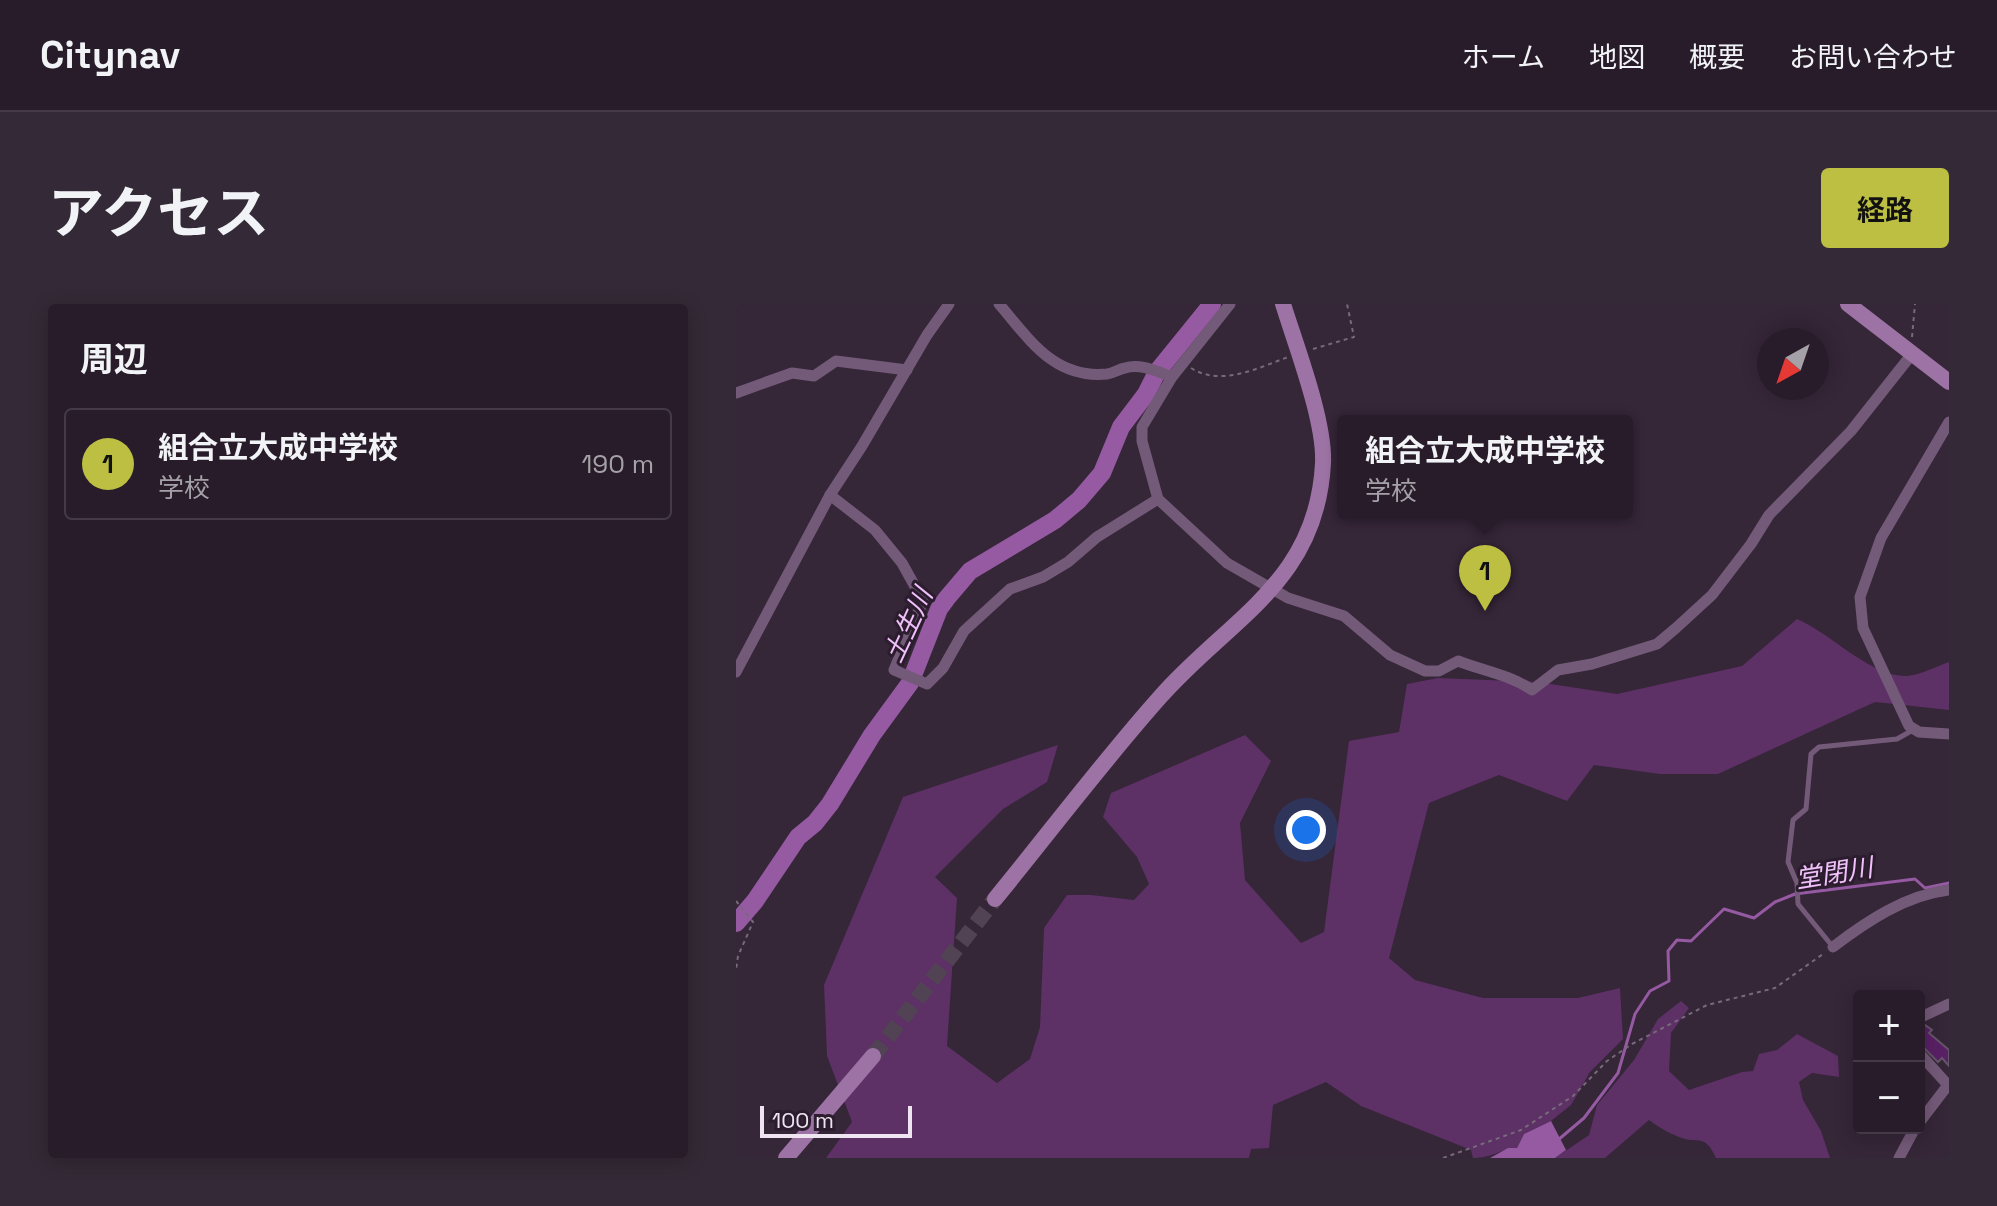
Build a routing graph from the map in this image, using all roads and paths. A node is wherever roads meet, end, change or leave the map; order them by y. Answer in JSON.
{"nodes":[{"id":1,"x":949,"y":304,"type":"edge"},
{"id":2,"x":999,"y":304,"type":"edge"},
{"id":3,"x":1230,"y":304,"type":"edge"},
{"id":4,"x":1283,"y":304,"type":"edge"},
{"id":5,"x":1347,"y":304,"type":"edge"},
{"id":6,"x":1848,"y":304,"type":"edge"},
{"id":7,"x":1915,"y":304,"type":"edge"},
{"id":8,"x":1298,"y":354,"type":"junction"},
{"id":9,"x":1912,"y":354,"type":"junction"},
{"id":10,"x":1183,"y":363,"type":"junction"},
{"id":11,"x":907,"y":370,"type":"junction"},
{"id":12,"x":1172,"y":377,"type":"junction"},
{"id":13,"x":1949,"y":382,"type":"edge"},
{"id":14,"x":736,"y":393,"type":"edge"},
{"id":15,"x":1949,"y":422,"type":"edge"},
{"id":16,"x":830,"y":495,"type":"junction"},
{"id":17,"x":1158,"y":499,"type":"junction"},
{"id":18,"x":1273,"y":590,"type":"junction"},
{"id":19,"x":736,"y":672,"type":"edge"},
{"id":20,"x":1914,"y":729,"type":"junction"},
{"id":21,"x":1949,"y":734,"type":"edge"},
{"id":22,"x":1949,"y":890,"type":"edge"},
{"id":23,"x":995,"y":899,"type":"tunnel mouth"},
{"id":24,"x":736,"y":901,"type":"edge"},
{"id":25,"x":1833,"y":947,"type":"junction"},
{"id":26,"x":736,"y":970,"type":"edge"},
{"id":27,"x":1949,"y":1004,"type":"edge"},
{"id":28,"x":1925,"y":1015,"type":"edge"},
{"id":29,"x":873,"y":1056,"type":"tunnel mouth"},
{"id":30,"x":1925,"y":1060,"type":"edge"},
{"id":31,"x":1948,"y":1085,"type":"edge"},
{"id":32,"x":1925,"y":1115,"type":"edge"},
{"id":33,"x":1912,"y":1134,"type":"edge"},
{"id":34,"x":786,"y":1158,"type":"edge"},
{"id":35,"x":1443,"y":1158,"type":"edge"},
{"id":36,"x":1899,"y":1158,"type":"edge"}],
"edges":[{"from":1,"to":11,"type":"street"},
{"from":2,"to":12,"type":"street"},
{"from":3,"to":10,"type":"street"},
{"from":4,"to":8,"type":"street"},
{"from":5,"to":8,"type":"path"},
{"from":6,"to":9,"type":"street"},
{"from":7,"to":9,"type":"path"},
{"from":8,"to":10,"type":"path"},
{"from":8,"to":18,"type":"street"},
{"from":9,"to":13,"type":"street"},
{"from":9,"to":18,"type":"street"},
{"from":10,"to":12,"type":"street"},
{"from":11,"to":14,"type":"street"},
{"from":11,"to":16,"type":"street"},
{"from":12,"to":17,"type":"street"},
{"from":15,"to":20,"type":"street"},
{"from":16,"to":17,"type":"street"},
{"from":16,"to":19,"type":"street"},
{"from":17,"to":18,"type":"street"},
{"from":18,"to":23,"type":"street"},
{"from":20,"to":21,"type":"street"},
{"from":20,"to":25,"type":"lane"},
{"from":22,"to":25,"type":"street"},
{"from":24,"to":26,"type":"path"},
{"from":25,"to":35,"type":"path"},
{"from":27,"to":28,"type":"street"},
{"from":29,"to":34,"type":"street"},
{"from":30,"to":31,"type":"street"},
{"from":31,"to":32,"type":"street"},
{"from":33,"to":36,"type":"street"}]}
